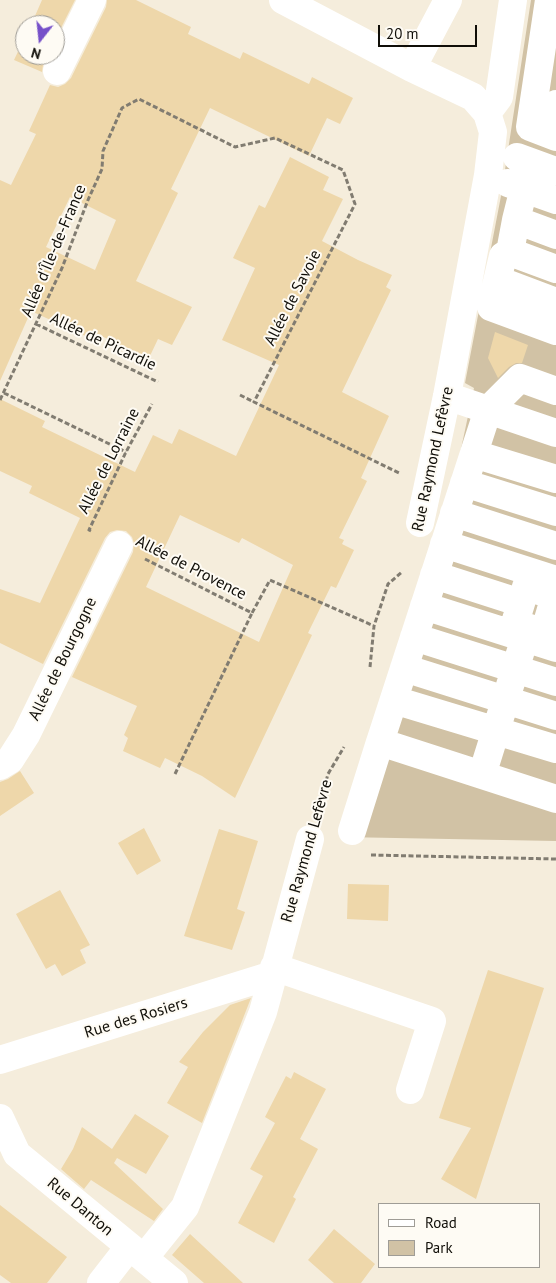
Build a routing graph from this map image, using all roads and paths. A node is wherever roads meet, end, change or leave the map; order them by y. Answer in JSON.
{"nodes":[{"id":1,"x":92,"y":0,"type":"edge"},
{"id":2,"x":283,"y":0,"type":"edge"},
{"id":3,"x":448,"y":0,"type":"edge"},
{"id":4,"x":513,"y":0,"type":"edge"},
{"id":5,"x":550,"y":0,"type":"edge"},
{"id":6,"x":412,"y":68,"type":"junction"},
{"id":7,"x":57,"y":71,"type":"dead end"},
{"id":8,"x":556,"y":104,"type":"edge"},
{"id":9,"x":487,"y":114,"type":"junction"},
{"id":10,"x":551,"y":135,"type":"edge"},
{"id":11,"x":517,"y":157,"type":"dead end"},
{"id":12,"x":556,"y":171,"type":"edge"},
{"id":13,"x":488,"y":175,"type":"junction"},
{"id":14,"x":524,"y":188,"type":"junction"},
{"id":15,"x":556,"y":200,"type":"edge"},
{"id":16,"x":355,"y":204,"type":"joint"},
{"id":17,"x":516,"y":220,"type":"junction"},
{"id":18,"x":556,"y":235,"type":"edge"},
{"id":19,"x":510,"y":252,"type":"junction"},
{"id":20,"x":556,"y":269,"type":"edge"},
{"id":21,"x":498,"y":280,"type":"junction"},
{"id":22,"x":556,"y":302,"type":"edge"},
{"id":23,"x":491,"y":307,"type":"junction"},
{"id":24,"x":36,"y":324,"type":"junction"},
{"id":25,"x":556,"y":331,"type":"edge"},
{"id":26,"x":556,"y":350,"type":"edge"},
{"id":27,"x":158,"y":382,"type":"dead end"},
{"id":28,"x":556,"y":391,"type":"edge"},
{"id":29,"x":4,"y":393,"type":"junction"},
{"id":30,"x":240,"y":395,"type":"dead end"},
{"id":31,"x":447,"y":396,"type":"junction"},
{"id":32,"x":0,"y":400,"type":"edge"},
{"id":33,"x":254,"y":402,"type":"junction"},
{"id":34,"x":152,"y":404,"type":"dead end"},
{"id":35,"x":488,"y":410,"type":"junction"},
{"id":36,"x":556,"y":433,"type":"edge"},
{"id":37,"x":126,"y":452,"type":"junction"},
{"id":38,"x":474,"y":454,"type":"junction"},
{"id":39,"x":556,"y":479,"type":"edge"},
{"id":40,"x":464,"y":483,"type":"junction"},
{"id":41,"x":427,"y":487,"type":"junction"},
{"id":42,"x":556,"y":512,"type":"edge"},
{"id":43,"x":454,"y":513,"type":"junction"},
{"id":44,"x":420,"y":523,"type":"joint"},
{"id":45,"x":89,"y":530,"type":"joint"},
{"id":46,"x":555,"y":541,"type":"edge"},
{"id":47,"x":444,"y":544,"type":"junction"},
{"id":48,"x":119,"y":546,"type":"junction"},
{"id":49,"x":434,"y":575,"type":"junction"},
{"id":50,"x":424,"y":606,"type":"junction"},
{"id":51,"x":540,"y":606,"type":"edge"},
{"id":52,"x":252,"y":613,"type":"junction"},
{"id":53,"x":374,"y":626,"type":"junction"},
{"id":54,"x":414,"y":637,"type":"junction"},
{"id":55,"x":556,"y":648,"type":"edge"},
{"id":56,"x":404,"y":668,"type":"junction"},
{"id":57,"x":515,"y":669,"type":"junction"},
{"id":58,"x":369,"y":673,"type":"dead end"},
{"id":59,"x":556,"y":682,"type":"edge"},
{"id":60,"x":394,"y":700,"type":"junction"},
{"id":61,"x":506,"y":700,"type":"junction"},
{"id":62,"x":556,"y":716,"type":"edge"},
{"id":63,"x":495,"y":731,"type":"junction"},
{"id":64,"x":350,"y":740,"type":"dead end"},
{"id":65,"x":380,"y":742,"type":"junction"},
{"id":66,"x":556,"y":750,"type":"edge"},
{"id":67,"x":0,"y":766,"type":"edge"},
{"id":68,"x":175,"y":774,"type":"dead end"},
{"id":69,"x":482,"y":775,"type":"junction"},
{"id":70,"x":556,"y":799,"type":"edge"},
{"id":71,"x":352,"y":831,"type":"dead end"},
{"id":72,"x":310,"y":839,"type":"joint"},
{"id":73,"x":371,"y":854,"type":"dead end"},
{"id":74,"x":556,"y":859,"type":"edge"},
{"id":75,"x":273,"y":971,"type":"junction"},
{"id":76,"x":0,"y":1060,"type":"edge"},
{"id":77,"x":410,"y":1090,"type":"dead end"},
{"id":78,"x":0,"y":1118,"type":"edge"},
{"id":79,"x":136,"y":1252,"type":"junction"},
{"id":80,"x":101,"y":1283,"type":"edge"},
{"id":81,"x":174,"y":1283,"type":"edge"}],
"edges":[{"from":1,"to":7,"type":"street"},
{"from":2,"to":6,"type":"street"},
{"from":3,"to":6,"type":"street"},
{"from":4,"to":9,"type":"street"},
{"from":5,"to":10,"type":"street"},
{"from":6,"to":9,"type":"street"},
{"from":8,"to":10,"type":"street"},
{"from":9,"to":13,"type":"street","name":"Rue Raymond Lefèvre"},
{"from":11,"to":12,"type":"street"},
{"from":13,"to":14,"type":"street"},
{"from":13,"to":31,"type":"street","name":"Rue Raymond Lefèvre"},
{"from":14,"to":15,"type":"street"},
{"from":14,"to":17,"type":"street"},
{"from":16,"to":24,"type":"path","name":"Allée d'Île-de-France"},
{"from":16,"to":33,"type":"path","name":"Allée de Savoie"},
{"from":17,"to":18,"type":"street"},
{"from":17,"to":19,"type":"street"},
{"from":19,"to":20,"type":"street"},
{"from":19,"to":21,"type":"street"},
{"from":21,"to":22,"type":"street"},
{"from":21,"to":23,"type":"street"},
{"from":23,"to":25,"type":"street"},
{"from":23,"to":26,"type":"street"},
{"from":24,"to":27,"type":"path","name":"Allée de Picardie"},
{"from":24,"to":29,"type":"path","name":"Allée d'Île-de-France"},
{"from":28,"to":35,"type":"street"},
{"from":29,"to":32,"type":"path","name":"Allée d'Île-de-France"},
{"from":29,"to":37,"type":"path"},
{"from":30,"to":33,"type":"path"},
{"from":31,"to":35,"type":"street"},
{"from":31,"to":41,"type":"street","name":"Rue Raymond Lefèvre"},
{"from":33,"to":41,"type":"path"},
{"from":34,"to":37,"type":"path","name":"Allée de Lorraine"},
{"from":35,"to":36,"type":"street"},
{"from":35,"to":38,"type":"street"},
{"from":37,"to":45,"type":"path","name":"Allée de Lorraine"},
{"from":38,"to":39,"type":"street"},
{"from":38,"to":40,"type":"street"},
{"from":40,"to":42,"type":"street"},
{"from":40,"to":43,"type":"street"},
{"from":41,"to":44,"type":"street","name":"Rue Raymond Lefèvre"},
{"from":43,"to":46,"type":"street"},
{"from":43,"to":47,"type":"street"},
{"from":44,"to":53,"type":"path","name":"Rue Raymond Lefèvre"},
{"from":45,"to":48,"type":"path","name":"Allée de Provence"},
{"from":46,"to":51,"type":"street"},
{"from":47,"to":49,"type":"street"},
{"from":47,"to":51,"type":"street"},
{"from":48,"to":52,"type":"path","name":"Allée de Provence"},
{"from":48,"to":67,"type":"street","name":"Allée de Bourgogne"},
{"from":49,"to":50,"type":"street"},
{"from":49,"to":51,"type":"street"},
{"from":50,"to":51,"type":"street"},
{"from":50,"to":54,"type":"street"},
{"from":51,"to":55,"type":"street"},
{"from":51,"to":57,"type":"street"},
{"from":52,"to":53,"type":"path","name":"Allée de Provence"},
{"from":52,"to":68,"type":"path"},
{"from":53,"to":58,"type":"path","name":"Rue Raymond Lefèvre"},
{"from":54,"to":56,"type":"street"},
{"from":54,"to":57,"type":"street"},
{"from":56,"to":60,"type":"street"},
{"from":56,"to":61,"type":"street"},
{"from":57,"to":59,"type":"street"},
{"from":57,"to":61,"type":"street"},
{"from":60,"to":63,"type":"street"},
{"from":60,"to":65,"type":"street"},
{"from":61,"to":62,"type":"street"},
{"from":61,"to":63,"type":"street"},
{"from":63,"to":66,"type":"street"},
{"from":63,"to":69,"type":"street"},
{"from":64,"to":72,"type":"path","name":"Rue Raymond Lefèvre"},
{"from":65,"to":69,"type":"street"},
{"from":65,"to":71,"type":"street"},
{"from":69,"to":70,"type":"street"},
{"from":72,"to":75,"type":"street","name":"Rue Raymond Lefèvre"},
{"from":73,"to":74,"type":"path"},
{"from":75,"to":76,"type":"street","name":"Rue des Rosiers"},
{"from":75,"to":77,"type":"street"},
{"from":75,"to":79,"type":"street","name":"Rue Raymond Lefèvre"},
{"from":78,"to":79,"type":"street","name":"Rue Danton"},
{"from":79,"to":80,"type":"street","name":"Rue Raymond Lefèvre"},
{"from":79,"to":81,"type":"street","name":"Rue Danton"}]}
